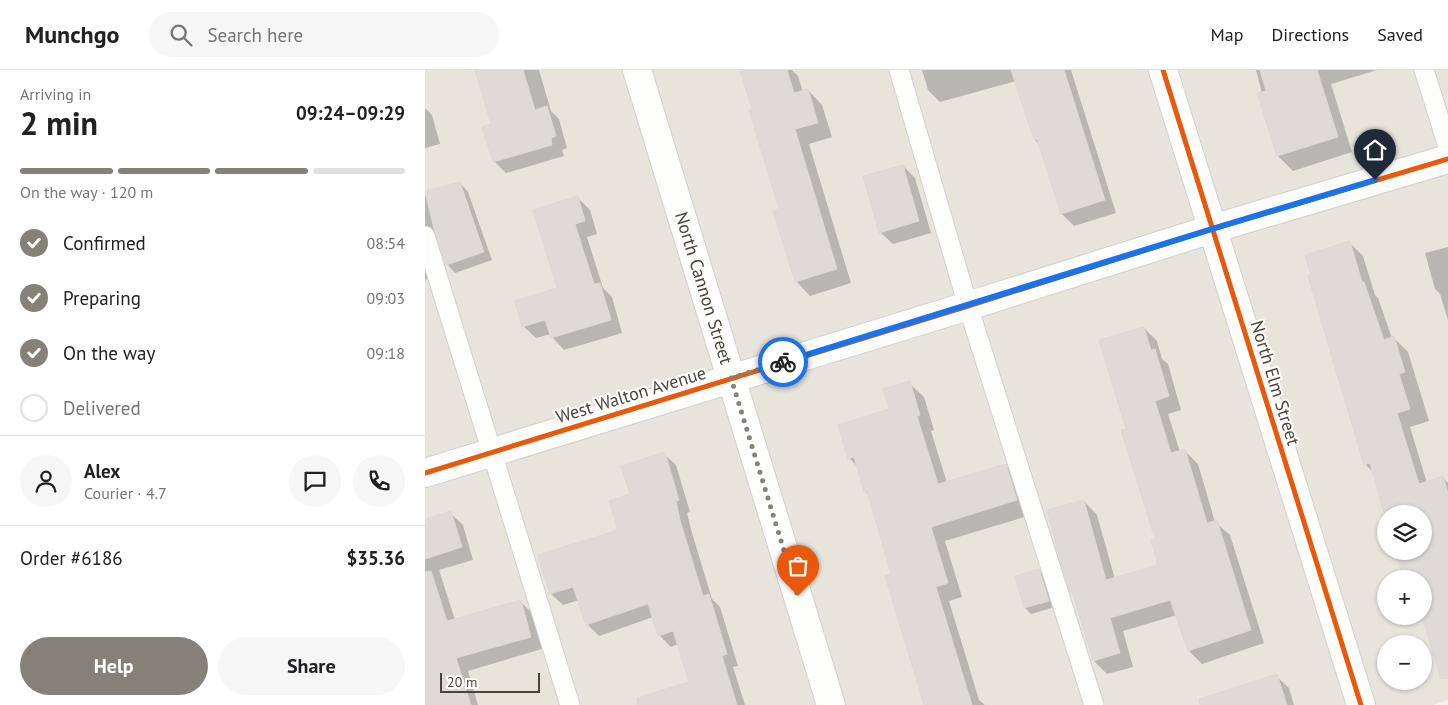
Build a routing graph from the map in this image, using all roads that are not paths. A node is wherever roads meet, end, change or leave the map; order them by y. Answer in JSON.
{"nodes":[{"id":1,"x":637,"y":70,"type":"edge"},
{"id":2,"x":899,"y":70,"type":"edge"},
{"id":3,"x":1163,"y":70,"type":"edge"},
{"id":4,"x":1424,"y":70,"type":"edge"},
{"id":5,"x":1448,"y":147,"type":"edge"},
{"id":6,"x":1448,"y":159,"type":"edge"},
{"id":7,"x":1212,"y":229,"type":"junction"},
{"id":8,"x":425,"y":236,"type":"edge"},
{"id":9,"x":968,"y":306,"type":"junction"},
{"id":10,"x":731,"y":378,"type":"junction"},
{"id":11,"x":492,"y":452,"type":"junction"},
{"id":12,"x":425,"y":473,"type":"edge"},
{"id":13,"x":569,"y":705,"type":"edge"},
{"id":14,"x":831,"y":705,"type":"edge"},
{"id":15,"x":1094,"y":705,"type":"edge"},
{"id":16,"x":1361,"y":705,"type":"edge"}],
"edges":[{"from":1,"to":10,"type":"street","name":"North Cannon Street"},
{"from":2,"to":9,"type":"lane"},
{"from":3,"to":7,"type":"street","name":"North Elm Street"},
{"from":4,"to":5,"type":"lane"},
{"from":6,"to":7,"type":"street","name":"West Walton Avenue"},
{"from":7,"to":9,"type":"street","name":"West Walton Avenue"},
{"from":7,"to":16,"type":"street","name":"North Elm Street"},
{"from":8,"to":11,"type":"lane"},
{"from":9,"to":10,"type":"street","name":"West Walton Avenue"},
{"from":9,"to":15,"type":"lane"},
{"from":10,"to":11,"type":"street","name":"West Walton Avenue"},
{"from":10,"to":14,"type":"street","name":"North Cannon Street"},
{"from":11,"to":12,"type":"street","name":"West Walton Avenue"},
{"from":11,"to":13,"type":"lane"}]}
